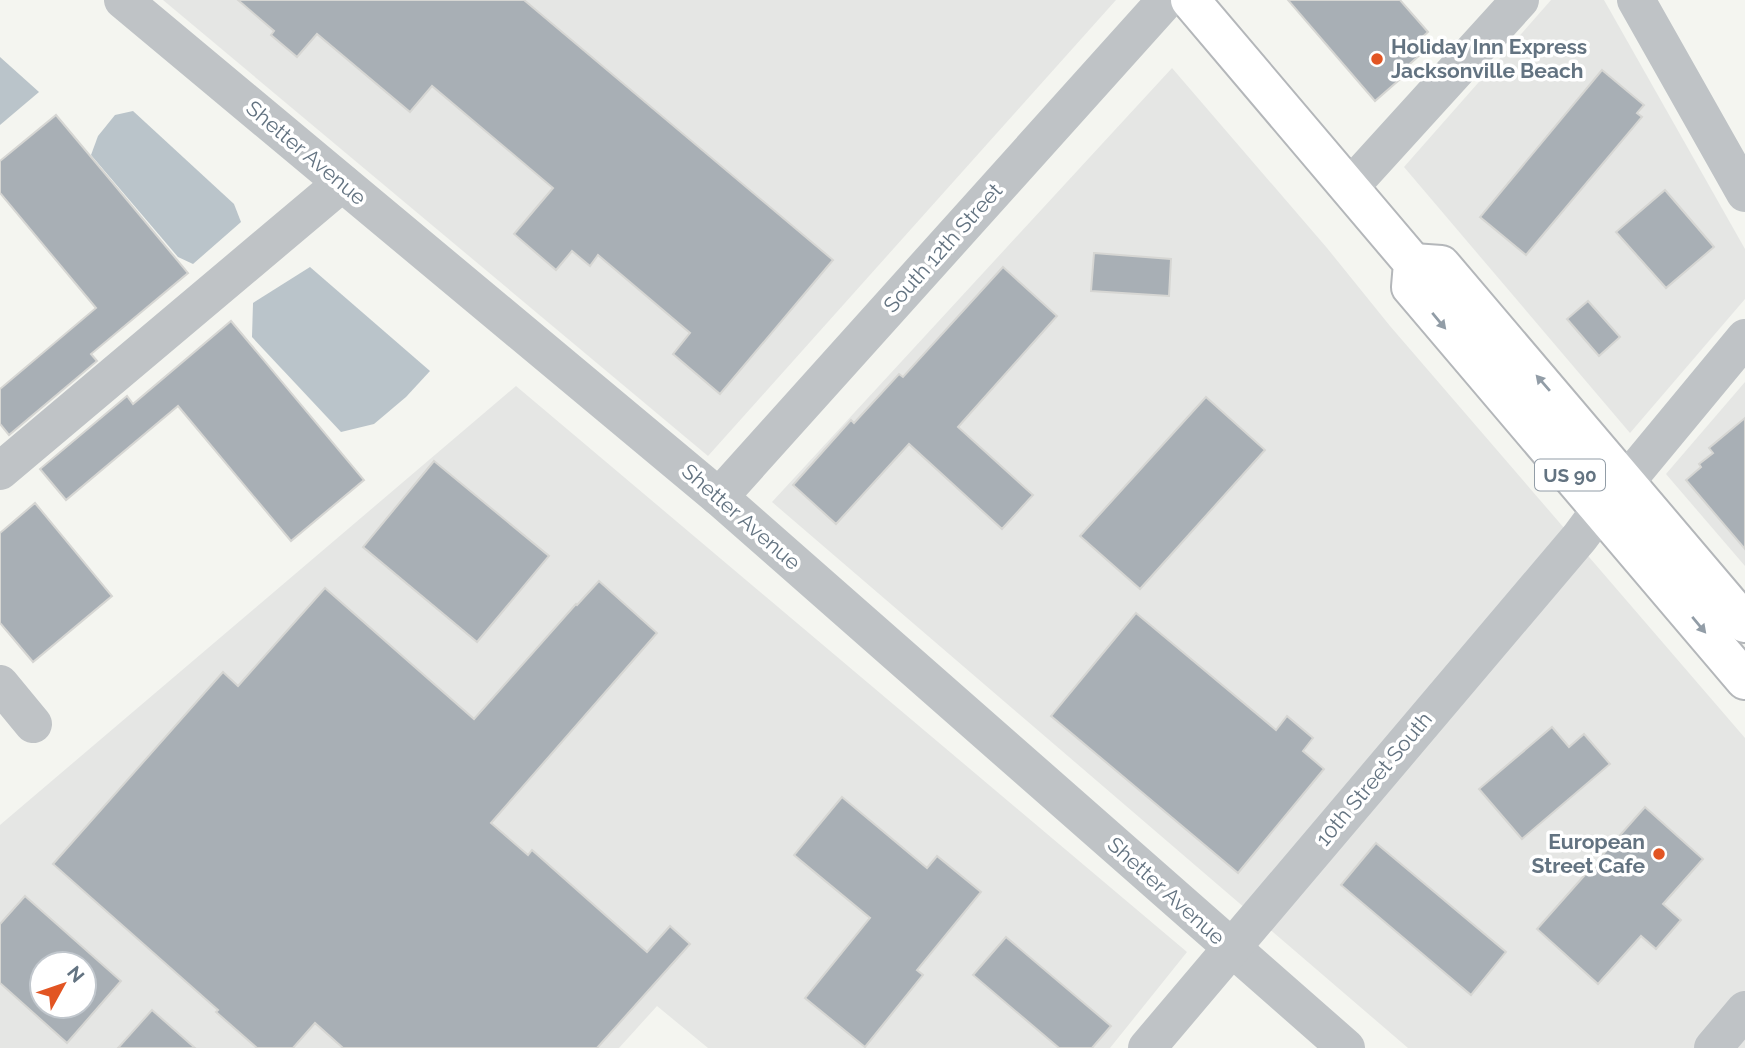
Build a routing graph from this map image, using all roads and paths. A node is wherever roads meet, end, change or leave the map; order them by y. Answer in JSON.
{"nodes":[{"id":1,"x":123,"y":0,"type":"edge"},
{"id":2,"x":1166,"y":0,"type":"edge"},
{"id":3,"x":1190,"y":0,"type":"edge"},
{"id":4,"x":1520,"y":0,"type":"edge"},
{"id":5,"x":1636,"y":0,"type":"edge"},
{"id":6,"x":342,"y":183,"type":"junction"},
{"id":7,"x":1350,"y":187,"type":"junction"},
{"id":8,"x":1745,"y":193,"type":"edge"},
{"id":9,"x":1413,"y":263,"type":"junction"},
{"id":10,"x":1745,"y":338,"type":"edge"},
{"id":11,"x":0,"y":471,"type":"edge"},
{"id":12,"x":1613,"y":496,"type":"junction"},
{"id":13,"x":719,"y":497,"type":"junction"},
{"id":14,"x":1745,"y":623,"type":"edge"},
{"id":15,"x":1745,"y":680,"type":"edge"},
{"id":16,"x":0,"y":684,"type":"edge"},
{"id":17,"x":33,"y":724,"type":"dead end"},
{"id":18,"x":1230,"y":948,"type":"junction"},
{"id":19,"x":1745,"y":1010,"type":"edge"},
{"id":20,"x":1147,"y":1048,"type":"edge"},
{"id":21,"x":1346,"y":1048,"type":"edge"},
{"id":22,"x":1713,"y":1048,"type":"edge"}],
"edges":[{"from":1,"to":6,"type":"street","name":"Shetter Avenue"},
{"from":2,"to":13,"type":"street","name":"South 12th Street"},
{"from":3,"to":7,"type":"highway"},
{"from":4,"to":7,"type":"street"},
{"from":5,"to":8,"type":"street"},
{"from":6,"to":11,"type":"street"},
{"from":6,"to":13,"type":"street","name":"Shetter Avenue"},
{"from":7,"to":9,"type":"highway"},
{"from":9,"to":12,"type":"highway","number":"US 90","one_way":true},
{"from":12,"to":9,"type":"highway","number":"US 90","one_way":true},
{"from":10,"to":12,"type":"street","name":"10th Street South"},
{"from":12,"to":14,"type":"highway"},
{"from":12,"to":15,"type":"highway","number":"US 90","one_way":true},
{"from":12,"to":18,"type":"street","name":"10th Street South"},
{"from":13,"to":18,"type":"street","name":"Shetter Avenue"},
{"from":16,"to":17,"type":"street"},
{"from":18,"to":20,"type":"street","name":"10th Street South"},
{"from":18,"to":21,"type":"street","name":"Shetter Avenue"},
{"from":19,"to":22,"type":"street"}]}
